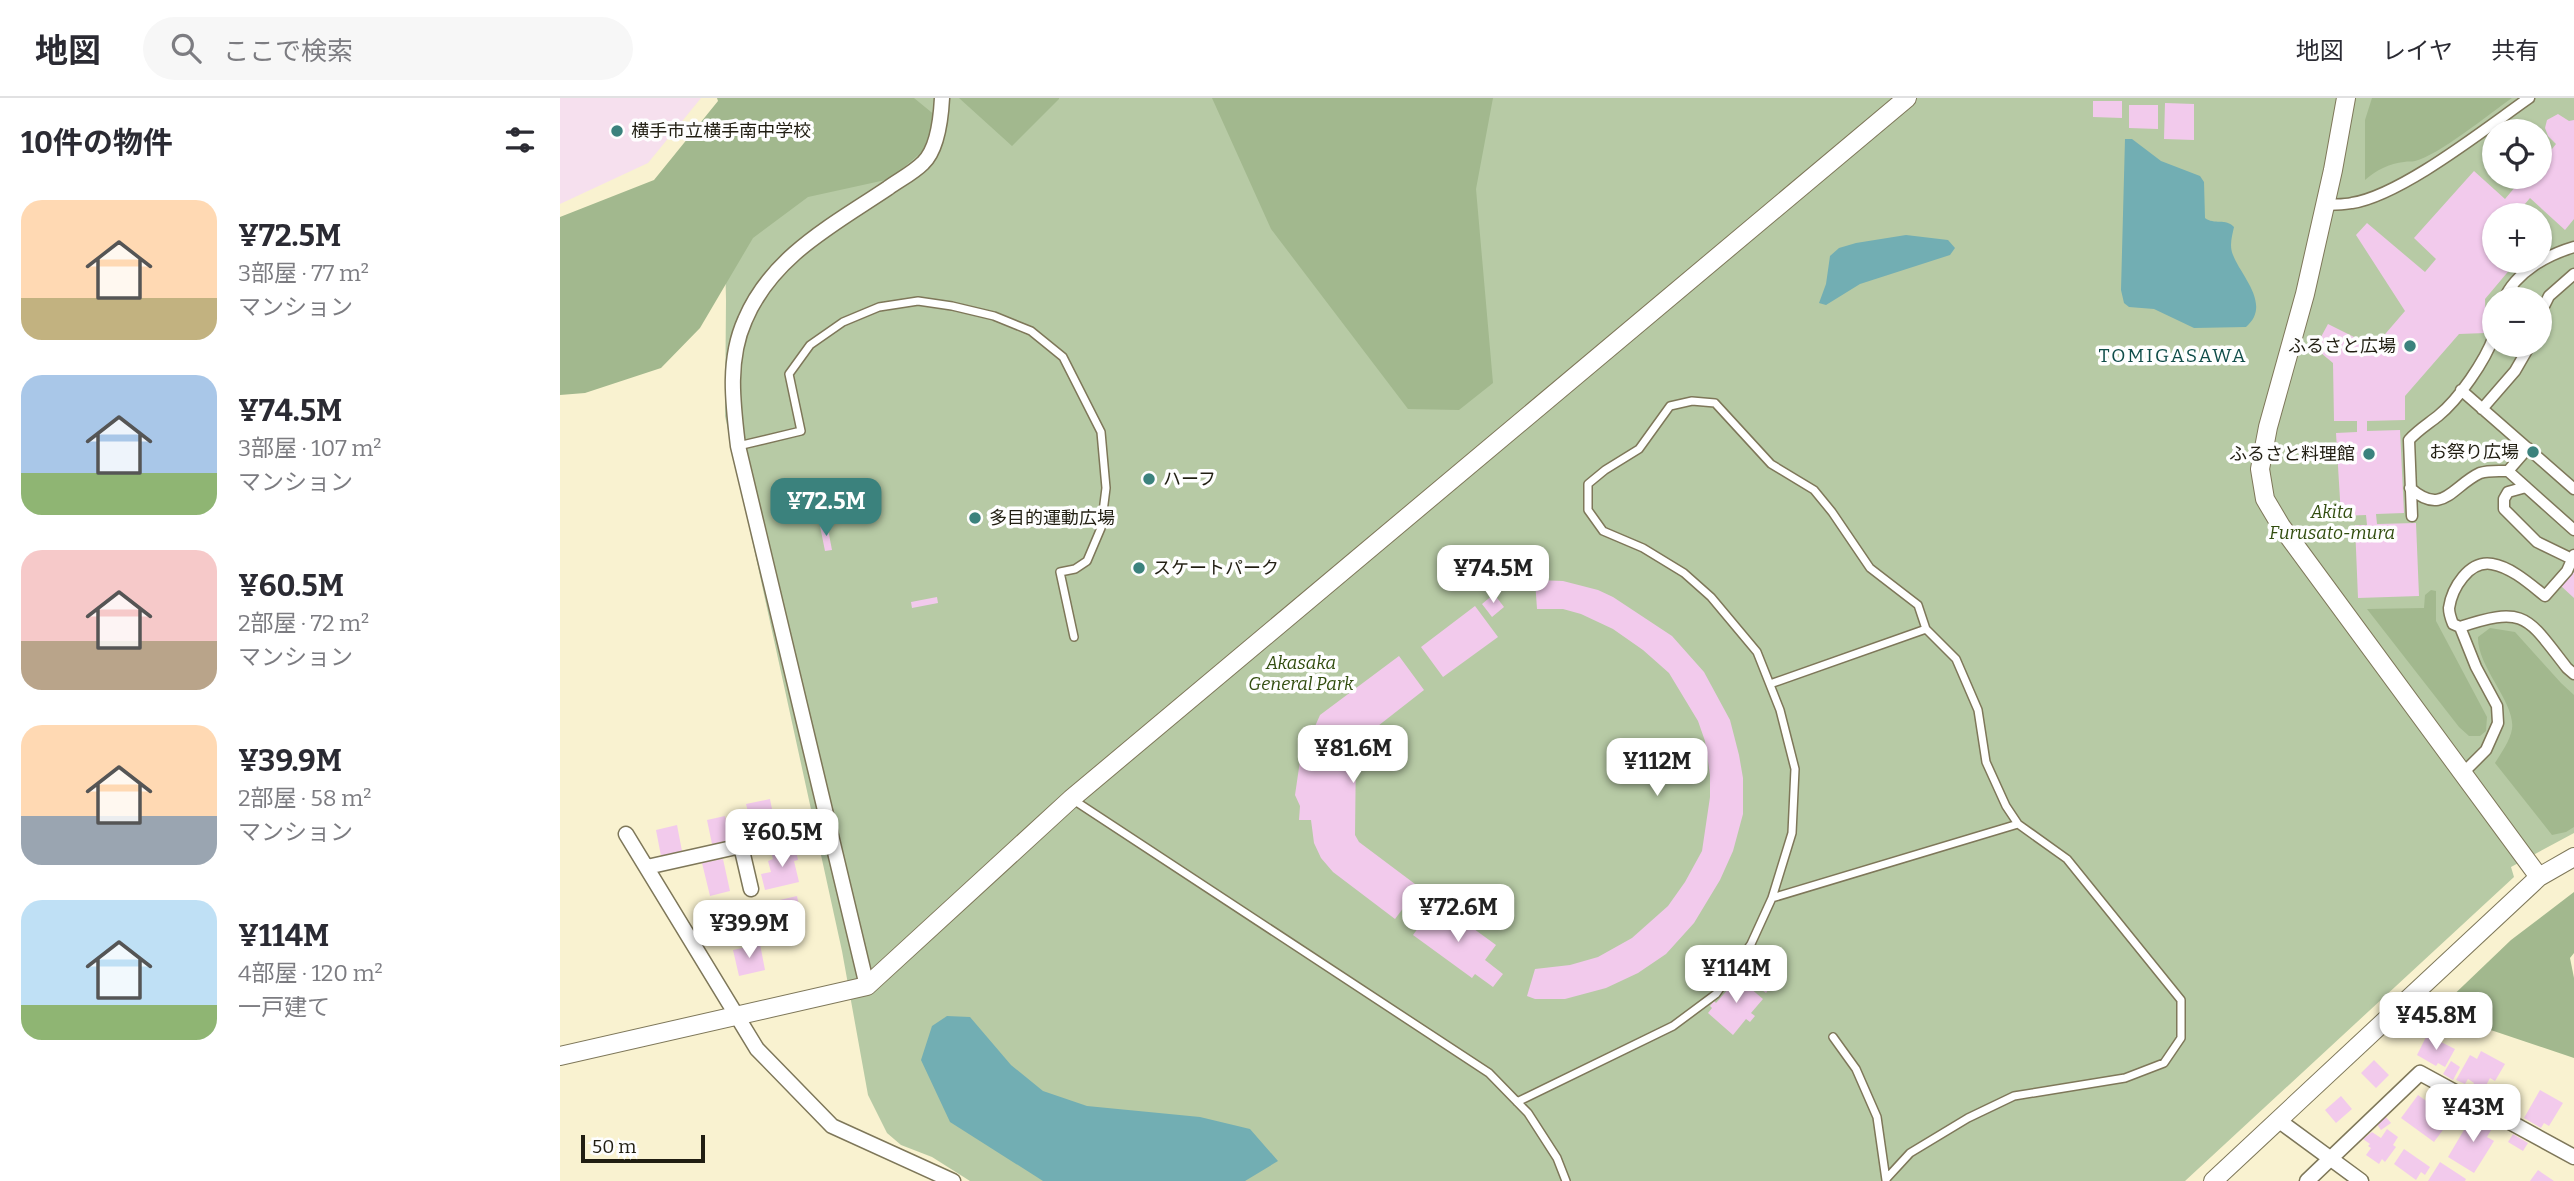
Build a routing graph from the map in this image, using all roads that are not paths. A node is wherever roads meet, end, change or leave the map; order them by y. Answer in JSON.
{"nodes":[{"id":1,"x":942,"y":98,"type":"edge"},
{"id":2,"x":1907,"y":98,"type":"edge"},
{"id":3,"x":2346,"y":98,"type":"edge"},
{"id":4,"x":2529,"y":98,"type":"edge"},
{"id":5,"x":2325,"y":205,"type":"junction"},
{"id":6,"x":2574,"y":247,"type":"edge"},
{"id":7,"x":2574,"y":274,"type":"edge"},
{"id":8,"x":2511,"y":287,"type":"edge"},
{"id":9,"x":2552,"y":294,"type":"edge"},
{"id":10,"x":2483,"y":357,"type":"edge"},
{"id":11,"x":2523,"y":357,"type":"edge"},
{"id":12,"x":2461,"y":390,"type":"junction"},
{"id":13,"x":2482,"y":409,"type":"junction"},
{"id":14,"x":738,"y":446,"type":"junction"},
{"id":15,"x":2528,"y":448,"type":"junction"},
{"id":16,"x":2508,"y":471,"type":"junction"},
{"id":17,"x":2526,"y":487,"type":"junction"},
{"id":18,"x":2410,"y":488,"type":"junction"},
{"id":19,"x":2574,"y":489,"type":"edge"},
{"id":20,"x":2412,"y":516,"type":"dead end"},
{"id":21,"x":2574,"y":530,"type":"edge"},
{"id":22,"x":2573,"y":557,"type":"edge"},
{"id":23,"x":2460,"y":626,"type":"junction"},
{"id":24,"x":1926,"y":629,"type":"junction"},
{"id":25,"x":1074,"y":637,"type":"dead end"},
{"id":26,"x":2574,"y":674,"type":"edge"},
{"id":27,"x":1770,"y":684,"type":"junction"},
{"id":28,"x":2463,"y":773,"type":"junction"},
{"id":29,"x":1071,"y":799,"type":"junction"},
{"id":30,"x":2018,"y":824,"type":"junction"},
{"id":31,"x":626,"y":834,"type":"dead end"},
{"id":32,"x":2574,"y":857,"type":"edge"},
{"id":33,"x":647,"y":867,"type":"junction"},
{"id":34,"x":2539,"y":877,"type":"junction"},
{"id":35,"x":751,"y":889,"type":"dead end"},
{"id":36,"x":1772,"y":898,"type":"junction"},
{"id":37,"x":867,"y":986,"type":"junction"},
{"id":38,"x":738,"y":1015,"type":"junction"},
{"id":39,"x":1833,"y":1037,"type":"dead end"},
{"id":40,"x":560,"y":1056,"type":"edge"},
{"id":41,"x":1517,"y":1102,"type":"junction"},
{"id":42,"x":2278,"y":1120,"type":"junction"},
{"id":43,"x":2574,"y":1157,"type":"edge"},
{"id":44,"x":2331,"y":1159,"type":"junction"},
{"id":45,"x":1886,"y":1180,"type":"edge"},
{"id":46,"x":953,"y":1181,"type":"edge"},
{"id":47,"x":1566,"y":1181,"type":"edge"},
{"id":48,"x":2213,"y":1181,"type":"edge"},
{"id":49,"x":2307,"y":1181,"type":"edge"},
{"id":50,"x":2361,"y":1181,"type":"edge"}],
"edges":[{"from":1,"to":14,"type":"street"},
{"from":2,"to":29,"type":"street"},
{"from":3,"to":5,"type":"street"},
{"from":4,"to":5,"type":"street"},
{"from":5,"to":28,"type":"street"},
{"from":6,"to":8,"type":"street"},
{"from":7,"to":9,"type":"street"},
{"from":10,"to":12,"type":"street"},
{"from":11,"to":13,"type":"street"},
{"from":12,"to":13,"type":"street"},
{"from":12,"to":18,"type":"street"},
{"from":13,"to":15,"type":"street"},
{"from":14,"to":25,"type":"lane"},
{"from":14,"to":37,"type":"street"},
{"from":15,"to":16,"type":"street"},
{"from":15,"to":19,"type":"street"},
{"from":16,"to":17,"type":"street"},
{"from":16,"to":18,"type":"street"},
{"from":17,"to":21,"type":"street"},
{"from":17,"to":22,"type":"street"},
{"from":18,"to":20,"type":"street"},
{"from":22,"to":23,"type":"street"},
{"from":23,"to":26,"type":"street"},
{"from":23,"to":28,"type":"street"},
{"from":24,"to":27,"type":"lane"},
{"from":24,"to":27,"type":"lane"},
{"from":24,"to":30,"type":"lane"},
{"from":27,"to":36,"type":"lane"},
{"from":28,"to":34,"type":"street"},
{"from":29,"to":37,"type":"street"},
{"from":29,"to":41,"type":"lane"},
{"from":30,"to":36,"type":"lane"},
{"from":30,"to":45,"type":"lane"},
{"from":31,"to":33,"type":"street"},
{"from":32,"to":34,"type":"street"},
{"from":33,"to":35,"type":"street"},
{"from":33,"to":38,"type":"street"},
{"from":34,"to":42,"type":"street"},
{"from":36,"to":41,"type":"lane"},
{"from":37,"to":38,"type":"street"},
{"from":38,"to":40,"type":"street"},
{"from":38,"to":46,"type":"street"},
{"from":39,"to":45,"type":"lane"},
{"from":41,"to":47,"type":"lane"},
{"from":42,"to":44,"type":"street"},
{"from":42,"to":48,"type":"street"},
{"from":43,"to":44,"type":"street"},
{"from":44,"to":49,"type":"street"},
{"from":44,"to":50,"type":"street"}]}
